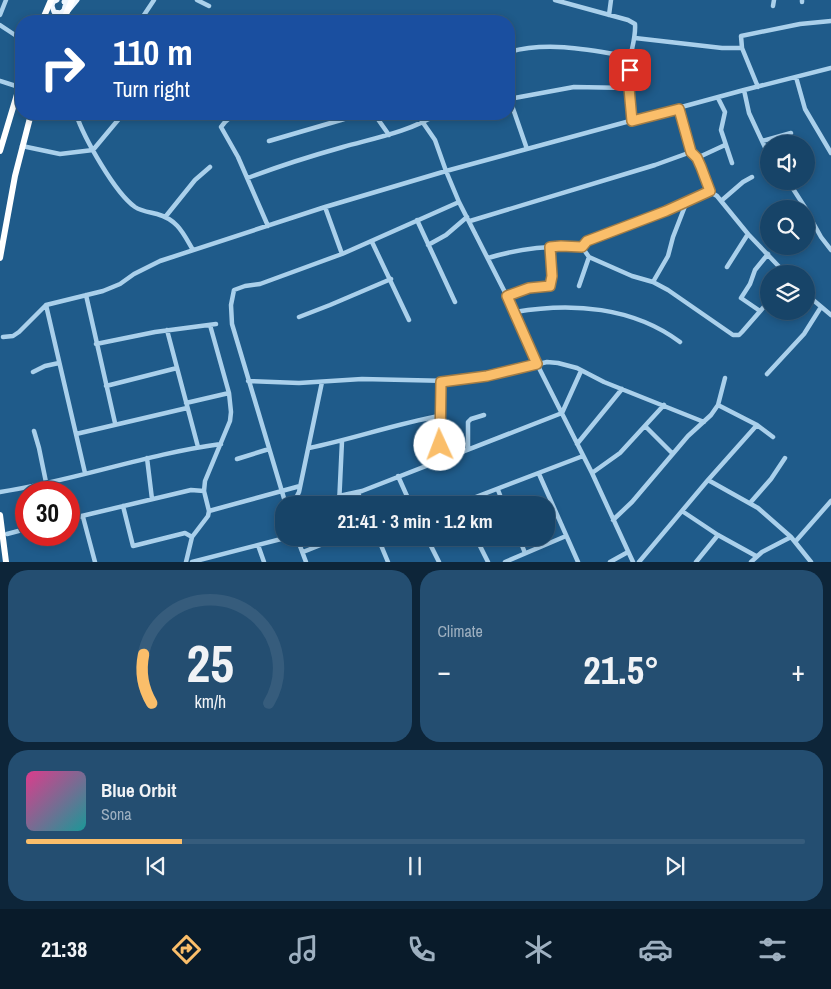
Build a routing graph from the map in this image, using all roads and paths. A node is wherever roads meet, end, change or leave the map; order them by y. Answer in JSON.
{"nodes":[{"id":1,"x":6,"y":0,"type":"edge"},
{"id":2,"x":154,"y":0,"type":"edge"},
{"id":3,"x":197,"y":0,"type":"edge"},
{"id":4,"x":555,"y":0,"type":"edge"},
{"id":5,"x":611,"y":0,"type":"edge"},
{"id":6,"x":774,"y":0,"type":"edge"},
{"id":7,"x":62,"y":3,"type":"edge"},
{"id":8,"x":209,"y":6,"type":"dead end"},
{"id":9,"x":773,"y":6,"type":"dead end"},
{"id":10,"x":0,"y":15,"type":"edge"},
{"id":11,"x":49,"y":15,"type":"edge"},
{"id":12,"x":146,"y":15,"type":"edge"},
{"id":13,"x":609,"y":15,"type":"junction"},
{"id":14,"x":831,"y":21,"type":"edge"},
{"id":15,"x":0,"y":25,"type":"edge"},
{"id":16,"x":15,"y":35,"type":"dead end"},
{"id":17,"x":635,"y":38,"type":"junction"},
{"id":18,"x":742,"y":48,"type":"junction"},
{"id":19,"x":515,"y":51,"type":"edge"},
{"id":20,"x":631,"y":57,"type":"junction"},
{"id":21,"x":831,"y":68,"type":"edge"},
{"id":22,"x":796,"y":78,"type":"junction"},
{"id":23,"x":0,"y":81,"type":"edge"},
{"id":24,"x":15,"y":83,"type":"edge"},
{"id":25,"x":758,"y":87,"type":"junction"},
{"id":26,"x":629,"y":88,"type":"junction"},
{"id":27,"x":744,"y":90,"type":"junction"},
{"id":28,"x":515,"y":97,"type":"edge"},
{"id":29,"x":718,"y":98,"type":"junction"},
{"id":30,"x":15,"y":100,"type":"edge"},
{"id":31,"x":679,"y":109,"type":"junction"},
{"id":32,"x":515,"y":115,"type":"edge"},
{"id":33,"x":29,"y":120,"type":"edge"},
{"id":34,"x":79,"y":120,"type":"edge"},
{"id":35,"x":118,"y":120,"type":"edge"},
{"id":36,"x":227,"y":120,"type":"edge"},
{"id":37,"x":341,"y":120,"type":"edge"},
{"id":38,"x":378,"y":120,"type":"edge"},
{"id":39,"x":421,"y":120,"type":"edge"},
{"id":40,"x":428,"y":120,"type":"edge"},
{"id":41,"x":632,"y":121,"type":"junction"},
{"id":42,"x":423,"y":123,"type":"junction"},
{"id":43,"x":792,"y":133,"type":"dead end"},
{"id":44,"x":389,"y":135,"type":"junction"},
{"id":45,"x":784,"y":135,"type":"edge"},
{"id":46,"x":760,"y":137,"type":"edge"},
{"id":47,"x":269,"y":141,"type":"dead end"},
{"id":48,"x":725,"y":145,"type":"junction"},
{"id":49,"x":22,"y":146,"type":"junction"},
{"id":50,"x":527,"y":149,"type":"junction"},
{"id":51,"x":0,"y":150,"type":"edge"},
{"id":52,"x":93,"y":150,"type":"junction"},
{"id":53,"x":691,"y":152,"type":"junction"},
{"id":54,"x":831,"y":154,"type":"edge"},
{"id":55,"x":697,"y":158,"type":"junction"},
{"id":56,"x":732,"y":163,"type":"dead end"},
{"id":57,"x":210,"y":167,"type":"dead end"},
{"id":58,"x":446,"y":171,"type":"junction"},
{"id":59,"x":752,"y":177,"type":"dead end"},
{"id":60,"x":248,"y":178,"type":"junction"},
{"id":61,"x":710,"y":191,"type":"junction"},
{"id":62,"x":687,"y":200,"type":"junction"},
{"id":63,"x":721,"y":201,"type":"junction"},
{"id":64,"x":460,"y":202,"type":"junction"},
{"id":65,"x":325,"y":207,"type":"junction"},
{"id":66,"x":166,"y":216,"type":"junction"},
{"id":67,"x":469,"y":219,"type":"junction"},
{"id":68,"x":417,"y":220,"type":"junction"},
{"id":69,"x":268,"y":226,"type":"junction"},
{"id":70,"x":815,"y":226,"type":"edge"},
{"id":71,"x":748,"y":234,"type":"junction"},
{"id":72,"x":372,"y":242,"type":"junction"},
{"id":73,"x":428,"y":245,"type":"junction"},
{"id":74,"x":760,"y":246,"type":"edge"},
{"id":75,"x":550,"y":247,"type":"junction"},
{"id":76,"x":582,"y":247,"type":"junction"},
{"id":77,"x":193,"y":250,"type":"junction"},
{"id":78,"x":831,"y":250,"type":"edge"},
{"id":79,"x":342,"y":254,"type":"junction"},
{"id":80,"x":767,"y":255,"type":"edge"},
{"id":81,"x":769,"y":255,"type":"edge"},
{"id":82,"x":588,"y":257,"type":"junction"},
{"id":83,"x":0,"y":258,"type":"edge"},
{"id":84,"x":488,"y":258,"type":"junction"},
{"id":85,"x":778,"y":265,"type":"edge"},
{"id":86,"x":727,"y":267,"type":"dead end"},
{"id":87,"x":391,"y":279,"type":"junction"},
{"id":88,"x":653,"y":282,"type":"junction"},
{"id":89,"x":579,"y":286,"type":"dead end"},
{"id":90,"x":86,"y":295,"type":"junction"},
{"id":91,"x":507,"y":296,"type":"junction"},
{"id":92,"x":455,"y":302,"type":"dead end"},
{"id":93,"x":815,"y":302,"type":"edge"},
{"id":94,"x":46,"y":305,"type":"junction"},
{"id":95,"x":821,"y":307,"type":"junction"},
{"id":96,"x":760,"y":311,"type":"joint"},
{"id":97,"x":516,"y":312,"type":"junction"},
{"id":98,"x":831,"y":315,"type":"edge"},
{"id":99,"x":299,"y":317,"type":"dead end"},
{"id":100,"x":410,"y":320,"type":"dead end"},
{"id":101,"x":216,"y":324,"type":"dead end"},
{"id":102,"x":210,"y":325,"type":"junction"},
{"id":103,"x":167,"y":330,"type":"junction"},
{"id":104,"x":3,"y":337,"type":"dead end"},
{"id":105,"x":680,"y":342,"type":"dead end"},
{"id":106,"x":96,"y":344,"type":"junction"},
{"id":107,"x":59,"y":363,"type":"junction"},
{"id":108,"x":537,"y":364,"type":"junction"},
{"id":109,"x":177,"y":368,"type":"junction"},
{"id":110,"x":581,"y":370,"type":"junction"},
{"id":111,"x":33,"y":372,"type":"dead end"},
{"id":112,"x":767,"y":374,"type":"dead end"},
{"id":113,"x":725,"y":378,"type":"dead end"},
{"id":114,"x":248,"y":381,"type":"junction"},
{"id":115,"x":322,"y":382,"type":"junction"},
{"id":116,"x":441,"y":382,"type":"junction"},
{"id":117,"x":106,"y":386,"type":"junction"},
{"id":118,"x":622,"y":389,"type":"junction"},
{"id":119,"x":229,"y":392,"type":"junction"},
{"id":120,"x":664,"y":405,"type":"junction"},
{"id":121,"x":718,"y":405,"type":"junction"},
{"id":122,"x":187,"y":406,"type":"junction"},
{"id":123,"x":562,"y":413,"type":"junction"},
{"id":124,"x":484,"y":415,"type":"dead end"},
{"id":125,"x":439,"y":416,"type":"junction"},
{"id":126,"x":704,"y":422,"type":"junction"},
{"id":127,"x":116,"y":423,"type":"junction"},
{"id":128,"x":645,"y":426,"type":"junction"},
{"id":129,"x":757,"y":426,"type":"junction"},
{"id":130,"x":34,"y":431,"type":"dead end"},
{"id":131,"x":76,"y":434,"type":"junction"},
{"id":132,"x":773,"y":438,"type":"dead end"},
{"id":133,"x":342,"y":441,"type":"junction"},
{"id":134,"x":221,"y":444,"type":"junction"},
{"id":135,"x":577,"y":444,"type":"junction"},
{"id":136,"x":198,"y":447,"type":"junction"},
{"id":137,"x":309,"y":448,"type":"junction"},
{"id":138,"x":269,"y":449,"type":"junction"},
{"id":139,"x":468,"y":449,"type":"junction"},
{"id":140,"x":672,"y":453,"type":"junction"},
{"id":141,"x":583,"y":456,"type":"junction"},
{"id":142,"x":147,"y":458,"type":"junction"},
{"id":143,"x":785,"y":458,"type":"dead end"},
{"id":144,"x":238,"y":459,"type":"dead end"},
{"id":145,"x":441,"y":459,"type":"junction"},
{"id":146,"x":85,"y":473,"type":"junction"},
{"id":147,"x":592,"y":473,"type":"junction"},
{"id":148,"x":539,"y":474,"type":"junction"},
{"id":149,"x":398,"y":476,"type":"junction"},
{"id":150,"x":708,"y":480,"type":"junction"},
{"id":151,"x":45,"y":481,"type":"edge"},
{"id":152,"x":57,"y":481,"type":"edge"},
{"id":153,"x":300,"y":486,"type":"junction"},
{"id":154,"x":15,"y":489,"type":"edge"},
{"id":155,"x":498,"y":490,"type":"junction"},
{"id":156,"x":204,"y":491,"type":"junction"},
{"id":157,"x":281,"y":491,"type":"junction"},
{"id":158,"x":0,"y":492,"type":"edge"},
{"id":159,"x":358,"y":492,"type":"junction"},
{"id":160,"x":283,"y":496,"type":"edge"},
{"id":161,"x":296,"y":496,"type":"edge"},
{"id":162,"x":339,"y":496,"type":"joint"},
{"id":163,"x":359,"y":496,"type":"edge"},
{"id":164,"x":407,"y":496,"type":"edge"},
{"id":165,"x":482,"y":496,"type":"edge"},
{"id":166,"x":500,"y":496,"type":"edge"},
{"id":167,"x":152,"y":499,"type":"junction"},
{"id":168,"x":750,"y":503,"type":"junction"},
{"id":169,"x":830,"y":503,"type":"edge"},
{"id":170,"x":123,"y":506,"type":"junction"},
{"id":171,"x":682,"y":510,"type":"junction"},
{"id":172,"x":209,"y":511,"type":"junction"},
{"id":173,"x":0,"y":515,"type":"edge"},
{"id":174,"x":80,"y":517,"type":"edge"},
{"id":175,"x":83,"y":517,"type":"junction"},
{"id":176,"x":614,"y":520,"type":"junction"},
{"id":177,"x":15,"y":532,"type":"edge"},
{"id":178,"x":7,"y":534,"type":"dead end"},
{"id":179,"x":718,"y":535,"type":"junction"},
{"id":180,"x":566,"y":536,"type":"junction"},
{"id":181,"x":192,"y":537,"type":"junction"},
{"id":182,"x":790,"y":537,"type":"junction"},
{"id":183,"x":275,"y":541,"type":"edge"},
{"id":184,"x":795,"y":542,"type":"junction"},
{"id":185,"x":258,"y":545,"type":"junction"},
{"id":186,"x":300,"y":546,"type":"edge"},
{"id":187,"x":318,"y":546,"type":"edge"},
{"id":188,"x":381,"y":546,"type":"edge"},
{"id":189,"x":431,"y":546,"type":"edge"},
{"id":190,"x":480,"y":546,"type":"edge"},
{"id":191,"x":522,"y":546,"type":"edge"},
{"id":192,"x":303,"y":552,"type":"junction"},
{"id":193,"x":525,"y":552,"type":"junction"},
{"id":194,"x":628,"y":552,"type":"junction"},
{"id":195,"x":756,"y":556,"type":"junction"},
{"id":196,"x":6,"y":562,"type":"edge"},
{"id":197,"x":95,"y":562,"type":"edge"},
{"id":198,"x":186,"y":562,"type":"edge"},
{"id":199,"x":192,"y":562,"type":"edge"},
{"id":200,"x":264,"y":562,"type":"edge"},
{"id":201,"x":306,"y":562,"type":"edge"},
{"id":202,"x":388,"y":562,"type":"edge"},
{"id":203,"x":439,"y":562,"type":"edge"},
{"id":204,"x":488,"y":562,"type":"edge"},
{"id":205,"x":505,"y":562,"type":"edge"},
{"id":206,"x":578,"y":562,"type":"edge"},
{"id":207,"x":610,"y":562,"type":"edge"},
{"id":208,"x":633,"y":562,"type":"edge"},
{"id":209,"x":639,"y":562,"type":"edge"},
{"id":210,"x":696,"y":562,"type":"edge"},
{"id":211,"x":751,"y":562,"type":"edge"},
{"id":212,"x":811,"y":562,"type":"edge"}],
"edges":[{"from":1,"to":10,"type":"street"},
{"from":2,"to":12,"type":"street"},
{"from":3,"to":8,"type":"street"},
{"from":4,"to":13,"type":"street"},
{"from":5,"to":13,"type":"street"},
{"from":6,"to":9,"type":"street"},
{"from":7,"to":11,"type":"highway"},
{"from":13,"to":17,"type":"street"},
{"from":14,"to":18,"type":"street"},
{"from":15,"to":16,"type":"street"},
{"from":17,"to":18,"type":"street"},
{"from":17,"to":20,"type":"street"},
{"from":18,"to":25,"type":"street"},
{"from":19,"to":20,"type":"street"},
{"from":20,"to":26,"type":"street"},
{"from":21,"to":22,"type":"street"},
{"from":22,"to":25,"type":"street"},
{"from":22,"to":54,"type":"street"},
{"from":23,"to":24,"type":"street"},
{"from":25,"to":27,"type":"street"},
{"from":26,"to":28,"type":"street"},
{"from":26,"to":41,"type":"street"},
{"from":27,"to":29,"type":"street"},
{"from":27,"to":46,"type":"street"},
{"from":29,"to":31,"type":"street"},
{"from":29,"to":48,"type":"street"},
{"from":30,"to":51,"type":"highway"},
{"from":31,"to":41,"type":"street"},
{"from":31,"to":53,"type":"street"},
{"from":32,"to":50,"type":"street"},
{"from":33,"to":49,"type":"highway"},
{"from":34,"to":52,"type":"street"},
{"from":35,"to":52,"type":"street"},
{"from":36,"to":60,"type":"street"},
{"from":37,"to":47,"type":"street"},
{"from":38,"to":44,"type":"street"},
{"from":39,"to":42,"type":"street"},
{"from":40,"to":42,"type":"street"},
{"from":41,"to":50,"type":"street"},
{"from":42,"to":44,"type":"street"},
{"from":42,"to":58,"type":"street"},
{"from":43,"to":45,"type":"street"},
{"from":44,"to":60,"type":"street"},
{"from":48,"to":55,"type":"street"},
{"from":48,"to":56,"type":"street"},
{"from":49,"to":52,"type":"street"},
{"from":49,"to":83,"type":"highway"},
{"from":50,"to":58,"type":"street"},
{"from":52,"to":66,"type":"street"},
{"from":53,"to":55,"type":"street"},
{"from":53,"to":67,"type":"street"},
{"from":55,"to":61,"type":"street"},
{"from":57,"to":66,"type":"street"},
{"from":58,"to":64,"type":"street"},
{"from":58,"to":65,"type":"street"},
{"from":59,"to":63,"type":"street"},
{"from":60,"to":69,"type":"street"},
{"from":61,"to":62,"type":"street"},
{"from":61,"to":63,"type":"street"},
{"from":62,"to":76,"type":"street"},
{"from":62,"to":88,"type":"street"},
{"from":63,"to":71,"type":"street"},
{"from":64,"to":67,"type":"street"},
{"from":64,"to":68,"type":"street"},
{"from":65,"to":69,"type":"street"},
{"from":65,"to":79,"type":"street"},
{"from":66,"to":77,"type":"street"},
{"from":67,"to":73,"type":"street"},
{"from":67,"to":84,"type":"street"},
{"from":68,"to":72,"type":"street"},
{"from":68,"to":73,"type":"street"},
{"from":69,"to":77,"type":"street"},
{"from":70,"to":78,"type":"street"},
{"from":71,"to":74,"type":"street"},
{"from":71,"to":86,"type":"street"},
{"from":72,"to":79,"type":"street"},
{"from":72,"to":87,"type":"street"},
{"from":73,"to":92,"type":"street"},
{"from":75,"to":76,"type":"street"},
{"from":75,"to":84,"type":"street"},
{"from":75,"to":91,"type":"street"},
{"from":76,"to":82,"type":"street"},
{"from":77,"to":90,"type":"street"},
{"from":79,"to":114,"type":"street"},
{"from":80,"to":96,"type":"street"},
{"from":81,"to":85,"type":"street"},
{"from":82,"to":88,"type":"street"},
{"from":82,"to":89,"type":"street"},
{"from":84,"to":91,"type":"street"},
{"from":87,"to":99,"type":"street"},
{"from":87,"to":100,"type":"street"},
{"from":88,"to":96,"type":"street"},
{"from":90,"to":94,"type":"street"},
{"from":90,"to":106,"type":"street"},
{"from":91,"to":97,"type":"street"},
{"from":93,"to":95,"type":"street"},
{"from":94,"to":104,"type":"street"},
{"from":94,"to":107,"type":"street"},
{"from":95,"to":98,"type":"street"},
{"from":95,"to":112,"type":"street"},
{"from":97,"to":105,"type":"street"},
{"from":97,"to":108,"type":"street"},
{"from":101,"to":102,"type":"street"},
{"from":102,"to":103,"type":"street"},
{"from":102,"to":119,"type":"street"},
{"from":103,"to":106,"type":"street"},
{"from":103,"to":109,"type":"street"},
{"from":106,"to":117,"type":"street"},
{"from":107,"to":111,"type":"street"},
{"from":107,"to":131,"type":"street"},
{"from":108,"to":110,"type":"street"},
{"from":108,"to":116,"type":"street"},
{"from":108,"to":123,"type":"street"},
{"from":109,"to":117,"type":"street"},
{"from":109,"to":122,"type":"street"},
{"from":110,"to":118,"type":"street"},
{"from":110,"to":123,"type":"street"},
{"from":113,"to":121,"type":"street"},
{"from":114,"to":115,"type":"street"},
{"from":114,"to":138,"type":"street"},
{"from":115,"to":116,"type":"street"},
{"from":115,"to":137,"type":"street"},
{"from":116,"to":125,"type":"street"},
{"from":117,"to":127,"type":"street"},
{"from":118,"to":120,"type":"street"},
{"from":118,"to":135,"type":"street"},
{"from":119,"to":122,"type":"street"},
{"from":119,"to":134,"type":"street"},
{"from":120,"to":126,"type":"street"},
{"from":120,"to":128,"type":"street"},
{"from":121,"to":126,"type":"street"},
{"from":121,"to":129,"type":"street"},
{"from":122,"to":127,"type":"street"},
{"from":122,"to":136,"type":"street"},
{"from":123,"to":135,"type":"street"},
{"from":123,"to":139,"type":"street"},
{"from":124,"to":139,"type":"street"},
{"from":125,"to":133,"type":"street"},
{"from":125,"to":145,"type":"street"},
{"from":126,"to":140,"type":"street"},
{"from":127,"to":131,"type":"street"},
{"from":128,"to":140,"type":"street"},
{"from":128,"to":147,"type":"street"},
{"from":129,"to":132,"type":"street"},
{"from":129,"to":150,"type":"street"},
{"from":130,"to":151,"type":"street"},
{"from":131,"to":146,"type":"street"},
{"from":133,"to":137,"type":"street"},
{"from":133,"to":162,"type":"street"},
{"from":134,"to":136,"type":"street"},
{"from":134,"to":156,"type":"street"},
{"from":135,"to":141,"type":"street"},
{"from":136,"to":142,"type":"street"},
{"from":137,"to":153,"type":"street"},
{"from":138,"to":144,"type":"street"},
{"from":138,"to":157,"type":"street"},
{"from":139,"to":145,"type":"street"},
{"from":140,"to":176,"type":"street"},
{"from":141,"to":147,"type":"street"},
{"from":141,"to":148,"type":"street"},
{"from":142,"to":146,"type":"street"},
{"from":142,"to":167,"type":"street"},
{"from":143,"to":168,"type":"street"},
{"from":145,"to":149,"type":"street"},
{"from":146,"to":152,"type":"street"},
{"from":147,"to":176,"type":"street"},
{"from":148,"to":155,"type":"street"},
{"from":148,"to":180,"type":"street"},
{"from":149,"to":159,"type":"street"},
{"from":149,"to":164,"type":"street"},
{"from":150,"to":168,"type":"street"},
{"from":150,"to":171,"type":"street"},
{"from":153,"to":157,"type":"street"},
{"from":153,"to":161,"type":"street"},
{"from":154,"to":158,"type":"street"},
{"from":155,"to":165,"type":"street"},
{"from":155,"to":166,"type":"street"},
{"from":156,"to":167,"type":"street"},
{"from":156,"to":172,"type":"street"},
{"from":157,"to":160,"type":"street"},
{"from":157,"to":172,"type":"street"},
{"from":159,"to":162,"type":"street"},
{"from":159,"to":163,"type":"street"},
{"from":167,"to":170,"type":"street"},
{"from":168,"to":182,"type":"street"},
{"from":169,"to":184,"type":"street"},
{"from":170,"to":175,"type":"street"},
{"from":170,"to":181,"type":"street"},
{"from":171,"to":179,"type":"street"},
{"from":171,"to":209,"type":"street"},
{"from":172,"to":181,"type":"street"},
{"from":173,"to":196,"type":"highway"},
{"from":174,"to":175,"type":"street"},
{"from":175,"to":197,"type":"street"},
{"from":176,"to":194,"type":"street"},
{"from":177,"to":178,"type":"street"},
{"from":179,"to":195,"type":"street"},
{"from":179,"to":210,"type":"street"},
{"from":180,"to":193,"type":"street"},
{"from":180,"to":206,"type":"street"},
{"from":181,"to":198,"type":"street"},
{"from":182,"to":184,"type":"street"},
{"from":182,"to":195,"type":"street"},
{"from":183,"to":185,"type":"street"},
{"from":184,"to":212,"type":"street"},
{"from":185,"to":199,"type":"street"},
{"from":185,"to":200,"type":"street"},
{"from":186,"to":192,"type":"street"},
{"from":187,"to":192,"type":"street"},
{"from":188,"to":202,"type":"street"},
{"from":189,"to":203,"type":"street"},
{"from":190,"to":204,"type":"street"},
{"from":191,"to":193,"type":"street"},
{"from":192,"to":201,"type":"street"},
{"from":193,"to":205,"type":"street"},
{"from":194,"to":207,"type":"street"},
{"from":194,"to":208,"type":"street"},
{"from":195,"to":211,"type":"street"}]}
